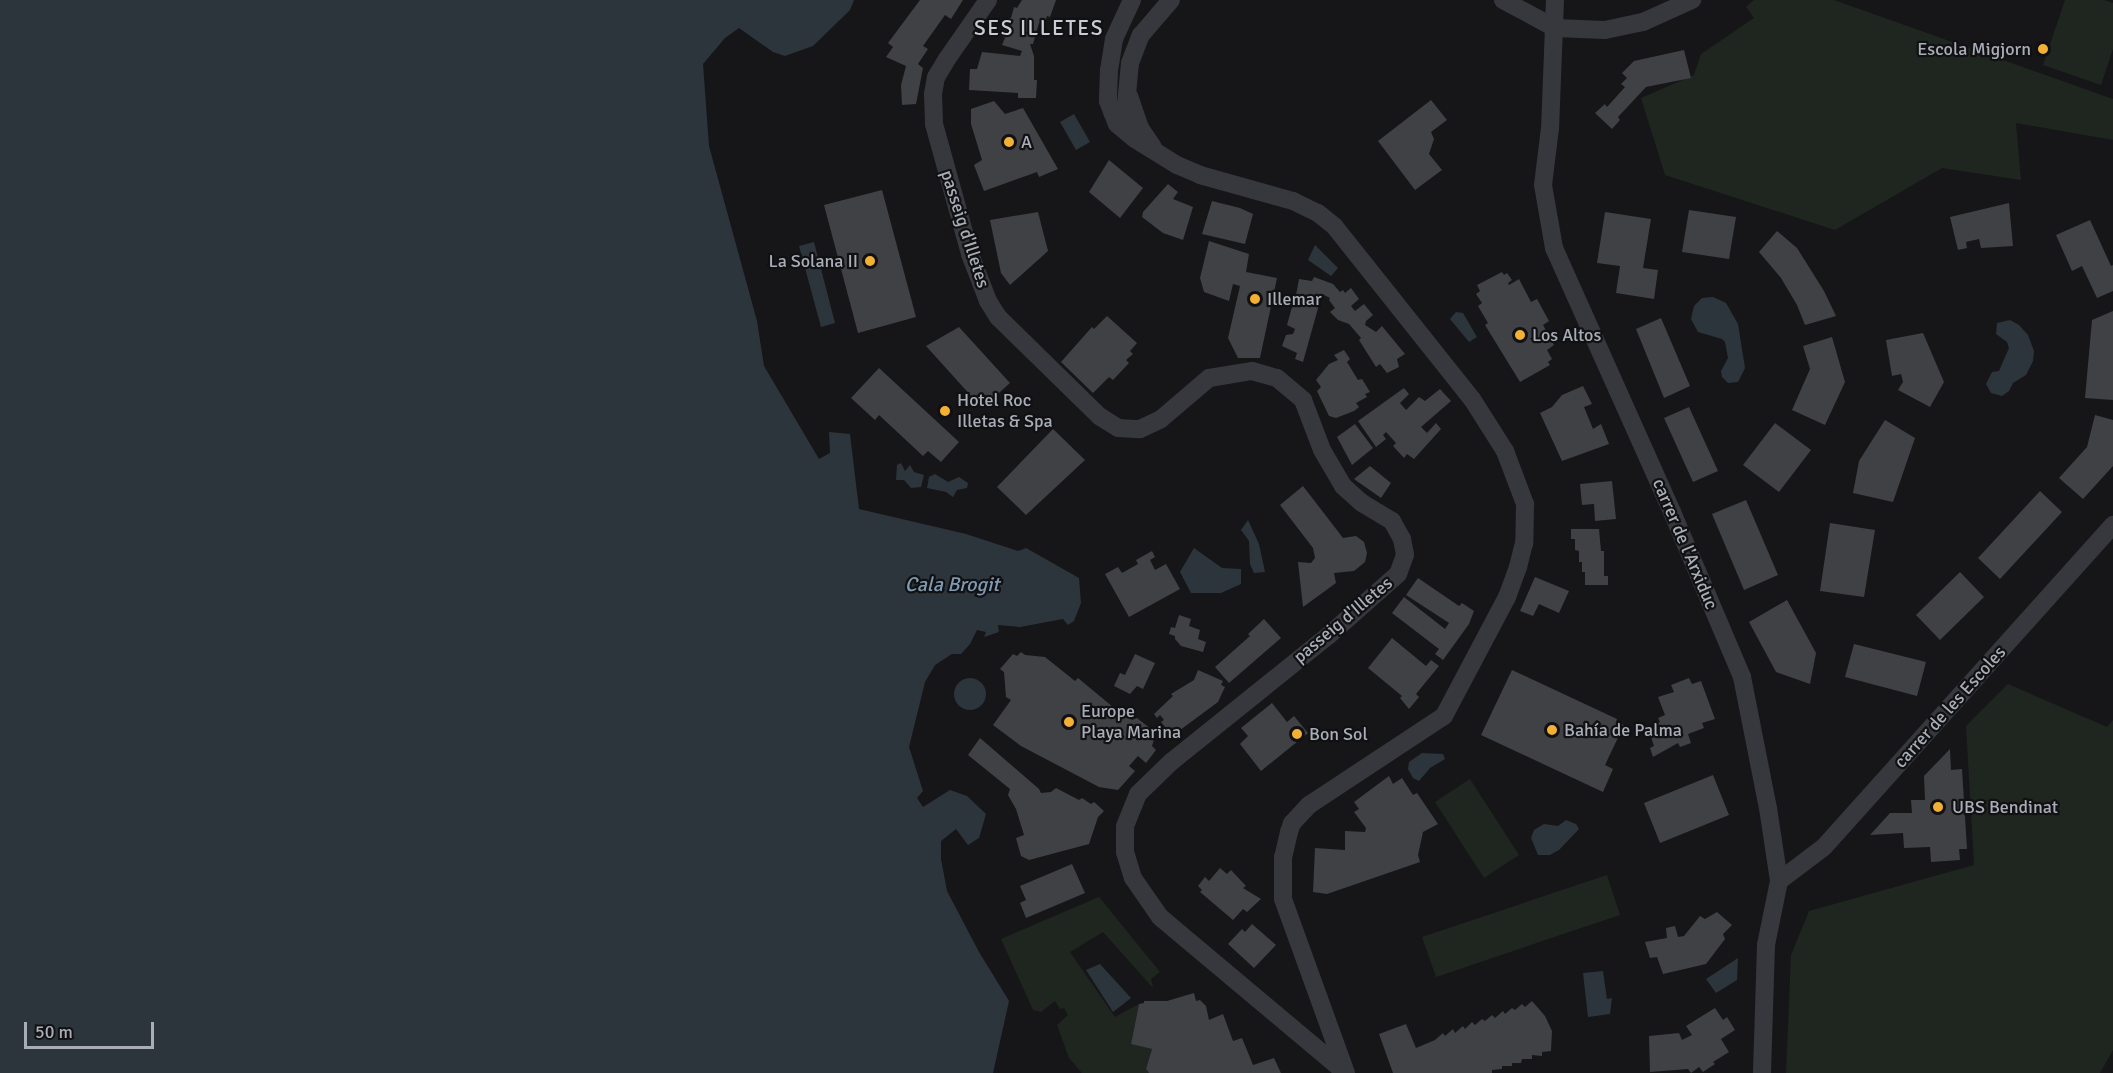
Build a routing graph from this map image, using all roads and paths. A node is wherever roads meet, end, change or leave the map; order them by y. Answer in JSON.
{"nodes":[{"id":1,"x":988,"y":0,"type":"edge"},
{"id":2,"x":1132,"y":0,"type":"edge"},
{"id":3,"x":1171,"y":0,"type":"edge"},
{"id":4,"x":1503,"y":0,"type":"edge"},
{"id":5,"x":1555,"y":0,"type":"edge"},
{"id":6,"x":1692,"y":0,"type":"edge"},
{"id":7,"x":1555,"y":28,"type":"junction"},
{"id":8,"x":1129,"y":95,"type":"junction"},
{"id":9,"x":1112,"y":112,"type":"junction"},
{"id":10,"x":1159,"y":153,"type":"junction"},
{"id":11,"x":2113,"y":525,"type":"edge"},
{"id":12,"x":1779,"y":881,"type":"junction"},
{"id":13,"x":1346,"y":1072,"type":"edge"},
{"id":14,"x":1762,"y":1073,"type":"edge"}],
"edges":[{"from":1,"to":13,"type":"street","name":"passeig d'Illetes"},
{"from":2,"to":9,"type":"street"},
{"from":3,"to":8,"type":"street"},
{"from":4,"to":7,"type":"street"},
{"from":5,"to":7,"type":"street","name":"carrer de l'Arxiduc"},
{"from":6,"to":7,"type":"street"},
{"from":7,"to":12,"type":"street","name":"carrer de l'Arxiduc"},
{"from":8,"to":9,"type":"street"},
{"from":8,"to":10,"type":"street"},
{"from":9,"to":10,"type":"street","name":"passeig d'Illetes"},
{"from":10,"to":13,"type":"street","name":"passeig d'Illetes"},
{"from":11,"to":12,"type":"street","name":"carrer de les Escoles"},
{"from":12,"to":14,"type":"street","name":"carrer de l'Arxiduc"}]}
